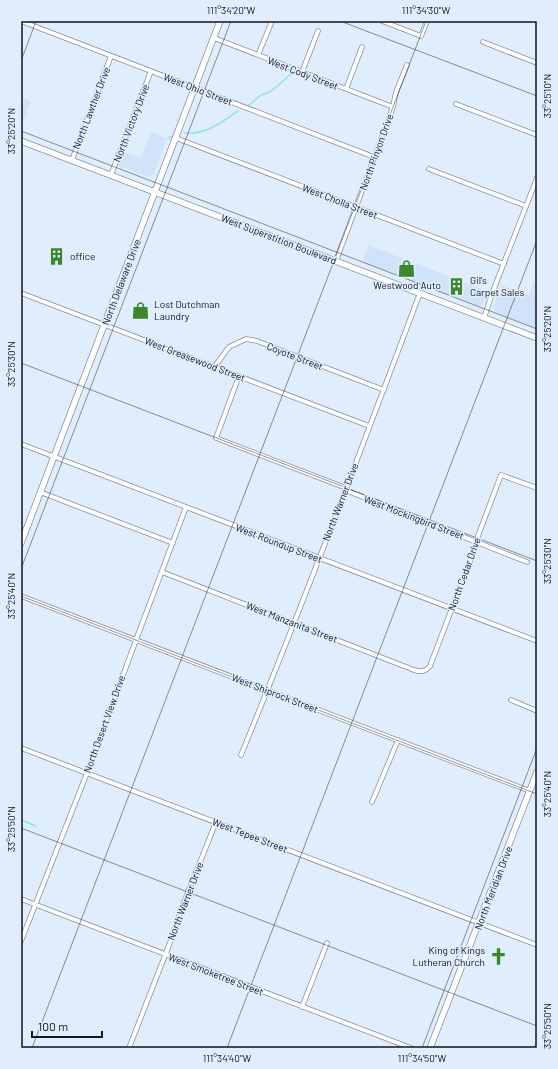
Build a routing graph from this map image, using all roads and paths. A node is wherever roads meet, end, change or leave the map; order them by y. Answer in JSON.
{"nodes":[{"id":1,"x":220,"y":21,"type":"edge"},
{"id":2,"x":272,"y":21,"type":"edge"},
{"id":3,"x":382,"y":21,"type":"edge"},
{"id":4,"x":427,"y":21,"type":"edge"},
{"id":5,"x":21,"y":22,"type":"edge"},
{"id":6,"x":318,"y":30,"type":"dead end"},
{"id":7,"x":214,"y":38,"type":"junction"},
{"id":8,"x":483,"y":42,"type":"dead end"},
{"id":9,"x":362,"y":46,"type":"dead end"},
{"id":10,"x":258,"y":55,"type":"junction"},
{"id":11,"x":111,"y":56,"type":"junction"},
{"id":12,"x":537,"y":63,"type":"edge"},
{"id":13,"x":407,"y":65,"type":"dead end"},
{"id":14,"x":151,"y":71,"type":"junction"},
{"id":15,"x":302,"y":72,"type":"junction"},
{"id":16,"x":195,"y":88,"type":"junction"},
{"id":17,"x":346,"y":89,"type":"junction"},
{"id":18,"x":456,"y":104,"type":"dead end"},
{"id":19,"x":393,"y":107,"type":"junction"},
{"id":20,"x":537,"y":135,"type":"edge"},
{"id":21,"x":176,"y":138,"type":"junction"},
{"id":22,"x":22,"y":143,"type":"edge"},
{"id":23,"x":374,"y":157,"type":"junction"},
{"id":24,"x":72,"y":160,"type":"junction"},
{"id":25,"x":429,"y":168,"type":"dead end"},
{"id":26,"x":111,"y":175,"type":"junction"},
{"id":27,"x":537,"y":178,"type":"edge"},
{"id":28,"x":156,"y":192,"type":"junction"},
{"id":29,"x":526,"y":206,"type":"junction"},
{"id":30,"x":356,"y":208,"type":"junction"},
{"id":31,"x":336,"y":261,"type":"junction"},
{"id":32,"x":504,"y":264,"type":"junction"},
{"id":33,"x":21,"y":293,"type":"edge"},
{"id":34,"x":420,"y":293,"type":"junction"},
{"id":35,"x":484,"y":318,"type":"junction"},
{"id":36,"x":105,"y":324,"type":"junction"},
{"id":37,"x":537,"y":338,"type":"edge"},
{"id":38,"x":215,"y":366,"type":"junction"},
{"id":39,"x":239,"y":376,"type":"junction"},
{"id":40,"x":384,"y":390,"type":"junction"},
{"id":41,"x":369,"y":426,"type":"junction"},
{"id":42,"x":21,"y":444,"type":"edge"},
{"id":43,"x":54,"y":457,"type":"junction"},
{"id":44,"x":537,"y":488,"type":"edge"},
{"id":45,"x":345,"y":489,"type":"junction"},
{"id":46,"x":40,"y":492,"type":"junction"},
{"id":47,"x":186,"y":507,"type":"junction"},
{"id":48,"x":477,"y":542,"type":"junction"},
{"id":49,"x":21,"y":543,"type":"edge"},
{"id":50,"x":173,"y":543,"type":"junction"},
{"id":51,"x":319,"y":558,"type":"junction"},
{"id":52,"x":527,"y":562,"type":"dead end"},
{"id":53,"x":162,"y":572,"type":"junction"},
{"id":54,"x":21,"y":596,"type":"edge"},
{"id":55,"x":452,"y":609,"type":"junction"},
{"id":56,"x":294,"y":623,"type":"junction"},
{"id":57,"x":136,"y":640,"type":"junction"},
{"id":58,"x":537,"y":642,"type":"edge"},
{"id":59,"x":423,"y":671,"type":"joint"},
{"id":60,"x":268,"y":690,"type":"junction"},
{"id":61,"x":511,"y":700,"type":"dead end"},
{"id":62,"x":537,"y":711,"type":"edge"},
{"id":63,"x":398,"y":740,"type":"junction"},
{"id":64,"x":21,"y":748,"type":"edge"},
{"id":65,"x":241,"y":755,"type":"dead end"},
{"id":66,"x":537,"y":772,"type":"edge"},
{"id":67,"x":87,"y":773,"type":"junction"},
{"id":68,"x":530,"y":791,"type":"junction"},
{"id":69,"x":372,"y":802,"type":"dead end"},
{"id":70,"x":216,"y":822,"type":"junction"},
{"id":71,"x":21,"y":899,"type":"edge"},
{"id":72,"x":36,"y":905,"type":"junction"},
{"id":73,"x":479,"y":923,"type":"junction"},
{"id":74,"x":21,"y":941,"type":"edge"},
{"id":75,"x":327,"y":943,"type":"dead end"},
{"id":76,"x":537,"y":945,"type":"edge"},
{"id":77,"x":165,"y":954,"type":"junction"},
{"id":78,"x":302,"y":1007,"type":"junction"},
{"id":79,"x":130,"y":1048,"type":"edge"},
{"id":80,"x":411,"y":1048,"type":"edge"},
{"id":81,"x":430,"y":1048,"type":"edge"}],
"edges":[{"from":1,"to":7,"type":"street","name":"North Delaware Drive"},
{"from":2,"to":10,"type":"street"},
{"from":3,"to":4,"type":"street"},
{"from":5,"to":11,"type":"street","name":"West Ohio Street"},
{"from":6,"to":15,"type":"street"},
{"from":7,"to":10,"type":"street","name":"West Cody Street"},
{"from":7,"to":16,"type":"street","name":"North Delaware Drive"},
{"from":8,"to":12,"type":"street"},
{"from":9,"to":17,"type":"street"},
{"from":10,"to":15,"type":"street","name":"West Cody Street"},
{"from":11,"to":14,"type":"street","name":"West Ohio Street"},
{"from":11,"to":24,"type":"street","name":"North Lawther Drive"},
{"from":13,"to":19,"type":"street","name":"North Pinyon Drive"},
{"from":14,"to":16,"type":"street","name":"West Ohio Street"},
{"from":14,"to":26,"type":"street","name":"North Victory Drive"},
{"from":15,"to":17,"type":"street","name":"West Cody Street"},
{"from":16,"to":21,"type":"street","name":"North Delaware Drive"},
{"from":16,"to":23,"type":"street","name":"West Ohio Street"},
{"from":17,"to":19,"type":"street","name":"West Cody Street"},
{"from":18,"to":20,"type":"street"},
{"from":19,"to":23,"type":"street","name":"North Pinyon Drive"},
{"from":21,"to":28,"type":"street","name":"North Delaware Drive"},
{"from":21,"to":30,"type":"street","name":"West Cholla Street"},
{"from":22,"to":24,"type":"street","name":"West Superstition Boulevard"},
{"from":23,"to":30,"type":"street","name":"North Pinyon Drive"},
{"from":24,"to":26,"type":"street","name":"West Superstition Boulevard"},
{"from":25,"to":29,"type":"street"},
{"from":26,"to":28,"type":"street","name":"West Superstition Boulevard"},
{"from":27,"to":29,"type":"street"},
{"from":28,"to":31,"type":"street","name":"West Superstition Boulevard"},
{"from":28,"to":36,"type":"street","name":"North Delaware Drive"},
{"from":29,"to":32,"type":"street"},
{"from":30,"to":31,"type":"street","name":"North Pinyon Drive"},
{"from":30,"to":32,"type":"street","name":"West Cholla Street"},
{"from":31,"to":34,"type":"street","name":"West Superstition Boulevard"},
{"from":32,"to":35,"type":"street"},
{"from":33,"to":36,"type":"street","name":"West Greasewood Street"},
{"from":34,"to":35,"type":"street","name":"West Superstition Boulevard"},
{"from":34,"to":40,"type":"street","name":"North Warner Drive"},
{"from":35,"to":37,"type":"street","name":"West Superstition Boulevard"},
{"from":36,"to":38,"type":"street","name":"West Greasewood Street"},
{"from":36,"to":43,"type":"street","name":"North Delaware Drive"},
{"from":38,"to":39,"type":"street","name":"West Greasewood Street"},
{"from":38,"to":40,"type":"street","name":"Coyote Street"},
{"from":39,"to":41,"type":"street","name":"West Greasewood Street"},
{"from":39,"to":45,"type":"street","name":"West Mockingbird Street"},
{"from":40,"to":41,"type":"street","name":"North Warner Drive"},
{"from":41,"to":45,"type":"street","name":"North Warner Drive"},
{"from":42,"to":43,"type":"street","name":"West Roundup Street"},
{"from":43,"to":46,"type":"street","name":"North Delaware Drive"},
{"from":43,"to":47,"type":"street","name":"West Roundup Street"},
{"from":44,"to":48,"type":"street","name":"North Cedar Drive"},
{"from":45,"to":48,"type":"street","name":"West Mockingbird Street"},
{"from":45,"to":51,"type":"street","name":"North Warner Drive"},
{"from":46,"to":49,"type":"street","name":"North Delaware Drive"},
{"from":46,"to":50,"type":"street"},
{"from":47,"to":50,"type":"street","name":"North Desert View Drive"},
{"from":47,"to":51,"type":"street","name":"West Roundup Street"},
{"from":48,"to":52,"type":"street","name":"West Mockingbird Street"},
{"from":48,"to":55,"type":"street","name":"North Cedar Drive"},
{"from":50,"to":53,"type":"street","name":"North Desert View Drive"},
{"from":51,"to":55,"type":"street","name":"West Roundup Street"},
{"from":51,"to":56,"type":"street","name":"North Warner Drive"},
{"from":53,"to":56,"type":"street","name":"West Manzanita Street"},
{"from":53,"to":57,"type":"street","name":"North Desert View Drive"},
{"from":54,"to":57,"type":"street","name":"West Shiprock Street"},
{"from":55,"to":58,"type":"street","name":"West Roundup Street"},
{"from":55,"to":59,"type":"street","name":"North Cedar Drive"},
{"from":56,"to":59,"type":"street","name":"West Manzanita Street"},
{"from":56,"to":60,"type":"street","name":"North Warner Drive"},
{"from":57,"to":60,"type":"street","name":"West Shiprock Street"},
{"from":57,"to":67,"type":"street","name":"North Desert View Drive"},
{"from":60,"to":63,"type":"street","name":"West Shiprock Street"},
{"from":60,"to":65,"type":"street","name":"North Warner Drive"},
{"from":61,"to":62,"type":"street"},
{"from":63,"to":68,"type":"street","name":"West Shiprock Street"},
{"from":63,"to":69,"type":"street"},
{"from":64,"to":67,"type":"street","name":"West Tepee Street"},
{"from":66,"to":68,"type":"street","name":"North Meridian Drive"},
{"from":67,"to":70,"type":"street","name":"West Tepee Street"},
{"from":67,"to":72,"type":"street","name":"North Desert View Drive"},
{"from":68,"to":73,"type":"street","name":"North Meridian Drive"},
{"from":70,"to":73,"type":"street","name":"West Tepee Street"},
{"from":70,"to":77,"type":"street","name":"North Warner Drive"},
{"from":71,"to":72,"type":"street","name":"West Smoketree Street"},
{"from":72,"to":74,"type":"street","name":"North Desert View Drive"},
{"from":72,"to":77,"type":"street","name":"West Smoketree Street"},
{"from":73,"to":76,"type":"street","name":"West Tepee Street"},
{"from":73,"to":81,"type":"street","name":"North Meridian Drive"},
{"from":75,"to":78,"type":"street"},
{"from":77,"to":78,"type":"street","name":"West Smoketree Street"},
{"from":77,"to":79,"type":"street","name":"North Warner Drive"},
{"from":78,"to":80,"type":"street","name":"West Smoketree Street"}]}
